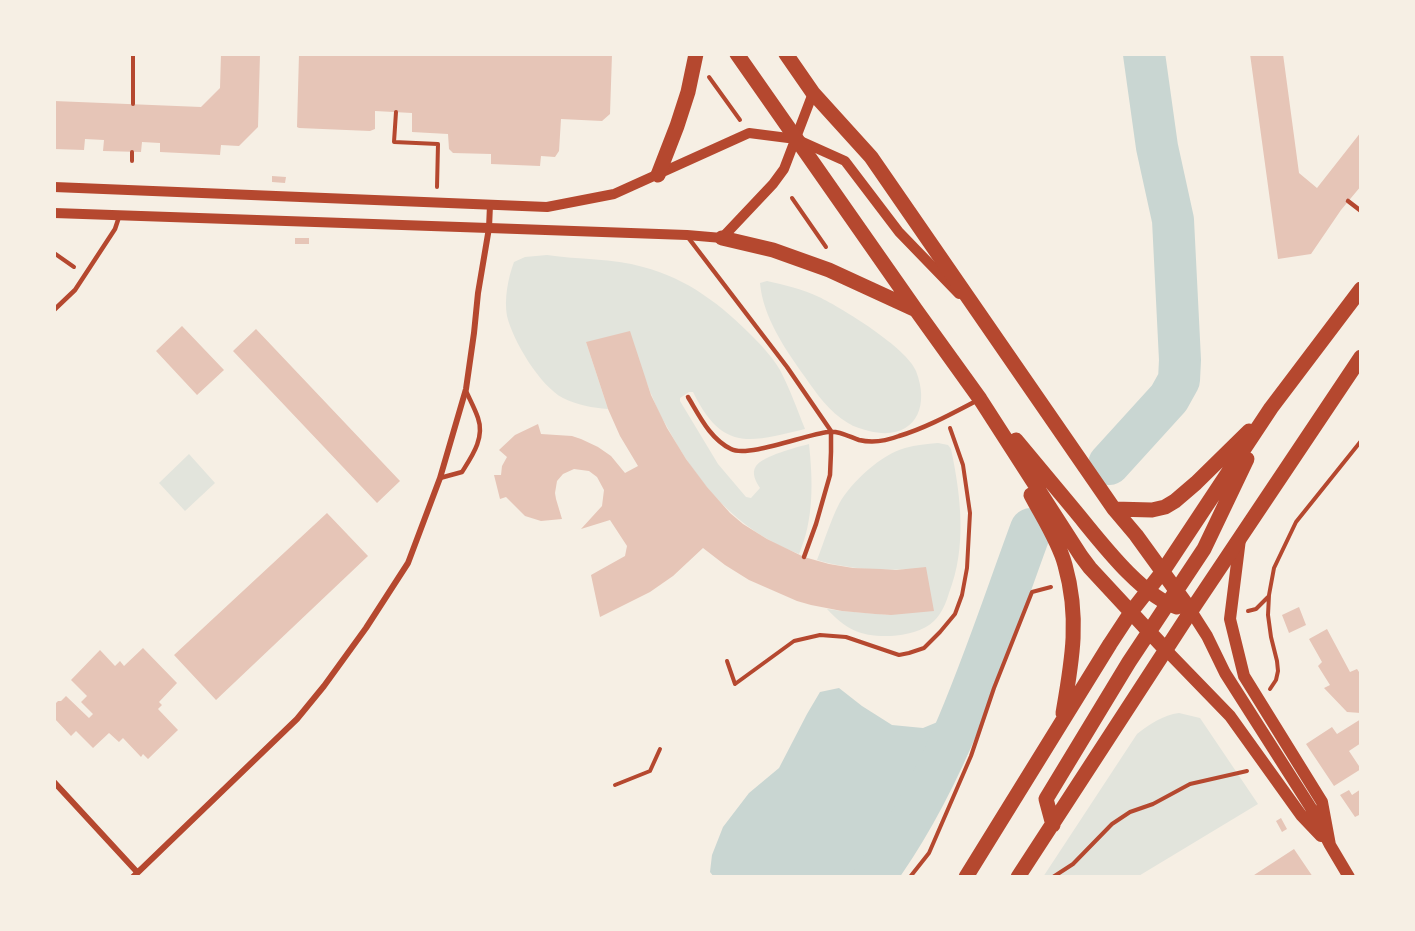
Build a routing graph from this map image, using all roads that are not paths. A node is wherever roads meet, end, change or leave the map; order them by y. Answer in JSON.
{"nodes":[{"id":1,"x":696,"y":54,"type":"edge"},
{"id":2,"x":737,"y":54,"type":"edge"},
{"id":3,"x":786,"y":54,"type":"edge"},
{"id":4,"x":813,"y":93,"type":"junction"},
{"id":5,"x":796,"y":139,"type":"junction"},
{"id":6,"x":658,"y":176,"type":"junction"},
{"id":7,"x":54,"y":188,"type":"edge"},
{"id":8,"x":1348,"y":201,"type":"dead end"},
{"id":9,"x":490,"y":205,"type":"junction"},
{"id":10,"x":1361,"y":211,"type":"edge"},
{"id":11,"x":54,"y":213,"type":"edge"},
{"id":12,"x":120,"y":216,"type":"junction"},
{"id":13,"x":489,"y":228,"type":"junction"},
{"id":14,"x":687,"y":235,"type":"junction"},
{"id":15,"x":722,"y":238,"type":"junction"},
{"id":16,"x":1361,"y":289,"type":"edge"},
{"id":17,"x":54,"y":310,"type":"edge"},
{"id":18,"x":916,"y":310,"type":"junction"},
{"id":19,"x":978,"y":313,"type":"junction"},
{"id":20,"x":1361,"y":357,"type":"edge"},
{"id":21,"x":466,"y":389,"type":"junction"},
{"id":22,"x":688,"y":397,"type":"dead end"},
{"id":23,"x":980,"y":399,"type":"junction"},
{"id":24,"x":1271,"y":408,"type":"junction"},
{"id":25,"x":831,"y":431,"type":"junction"},
{"id":26,"x":440,"y":478,"type":"junction"},
{"id":27,"x":1114,"y":509,"type":"junction"},
{"id":28,"x":1240,"y":538,"type":"junction"},
{"id":29,"x":804,"y":557,"type":"dead end"},
{"id":30,"x":1163,"y":571,"type":"junction"},
{"id":31,"x":1148,"y":591,"type":"junction"},
{"id":32,"x":1172,"y":598,"type":"junction"},
{"id":33,"x":1191,"y":611,"type":"junction"},
{"id":34,"x":1131,"y":612,"type":"junction"},
{"id":35,"x":1149,"y":631,"type":"junction"},
{"id":36,"x":1167,"y":651,"type":"junction"},
{"id":37,"x":1061,"y":722,"type":"junction"},
{"id":38,"x":54,"y":782,"type":"edge"},
{"id":39,"x":1053,"y":825,"type":"junction"},
{"id":40,"x":1330,"y":845,"type":"junction"},
{"id":41,"x":137,"y":875,"type":"edge"},
{"id":42,"x":966,"y":877,"type":"edge"},
{"id":43,"x":1018,"y":877,"type":"edge"},
{"id":44,"x":1349,"y":877,"type":"edge"}],
"edges":[{"from":1,"to":6,"type":"main road"},
{"from":2,"to":5,"type":"main road"},
{"from":3,"to":4,"type":"main road"},
{"from":4,"to":5,"type":"street"},
{"from":4,"to":19,"type":"main road"},
{"from":5,"to":6,"type":"street"},
{"from":5,"to":15,"type":"street"},
{"from":5,"to":18,"type":"main road"},
{"from":5,"to":19,"type":"street"},
{"from":6,"to":9,"type":"street"},
{"from":7,"to":9,"type":"street"},
{"from":8,"to":10,"type":"lane"},
{"from":9,"to":13,"type":"street"},
{"from":11,"to":12,"type":"street"},
{"from":12,"to":13,"type":"street"},
{"from":12,"to":17,"type":"lane"},
{"from":13,"to":14,"type":"street"},
{"from":13,"to":21,"type":"street"},
{"from":14,"to":15,"type":"street"},
{"from":14,"to":25,"type":"lane"},
{"from":15,"to":18,"type":"main road"},
{"from":16,"to":24,"type":"main road"},
{"from":18,"to":23,"type":"main road"},
{"from":19,"to":27,"type":"main road"},
{"from":20,"to":28,"type":"main road"},
{"from":21,"to":26,"type":"street"},
{"from":21,"to":26,"type":"lane"},
{"from":22,"to":25,"type":"lane"},
{"from":23,"to":25,"type":"lane"},
{"from":23,"to":31,"type":"main road"},
{"from":23,"to":34,"type":"main road"},
{"from":23,"to":37,"type":"main road"},
{"from":24,"to":27,"type":"main road"},
{"from":24,"to":30,"type":"main road"},
{"from":24,"to":32,"type":"main road"},
{"from":25,"to":29,"type":"lane"},
{"from":26,"to":41,"type":"street"},
{"from":27,"to":30,"type":"main road"},
{"from":28,"to":33,"type":"main road"},
{"from":28,"to":40,"type":"main road"},
{"from":30,"to":31,"type":"main road"},
{"from":30,"to":32,"type":"main road"},
{"from":31,"to":32,"type":"main road"},
{"from":31,"to":34,"type":"main road"},
{"from":32,"to":33,"type":"main road"},
{"from":32,"to":35,"type":"main road"},
{"from":33,"to":36,"type":"main road"},
{"from":33,"to":40,"type":"main road"},
{"from":34,"to":35,"type":"main road"},
{"from":34,"to":37,"type":"main road"},
{"from":35,"to":36,"type":"main road"},
{"from":35,"to":39,"type":"main road"},
{"from":36,"to":39,"type":"main road"},
{"from":36,"to":40,"type":"main road"},
{"from":37,"to":42,"type":"main road"},
{"from":38,"to":41,"type":"street"},
{"from":39,"to":43,"type":"main road"},
{"from":40,"to":44,"type":"main road"}]}
